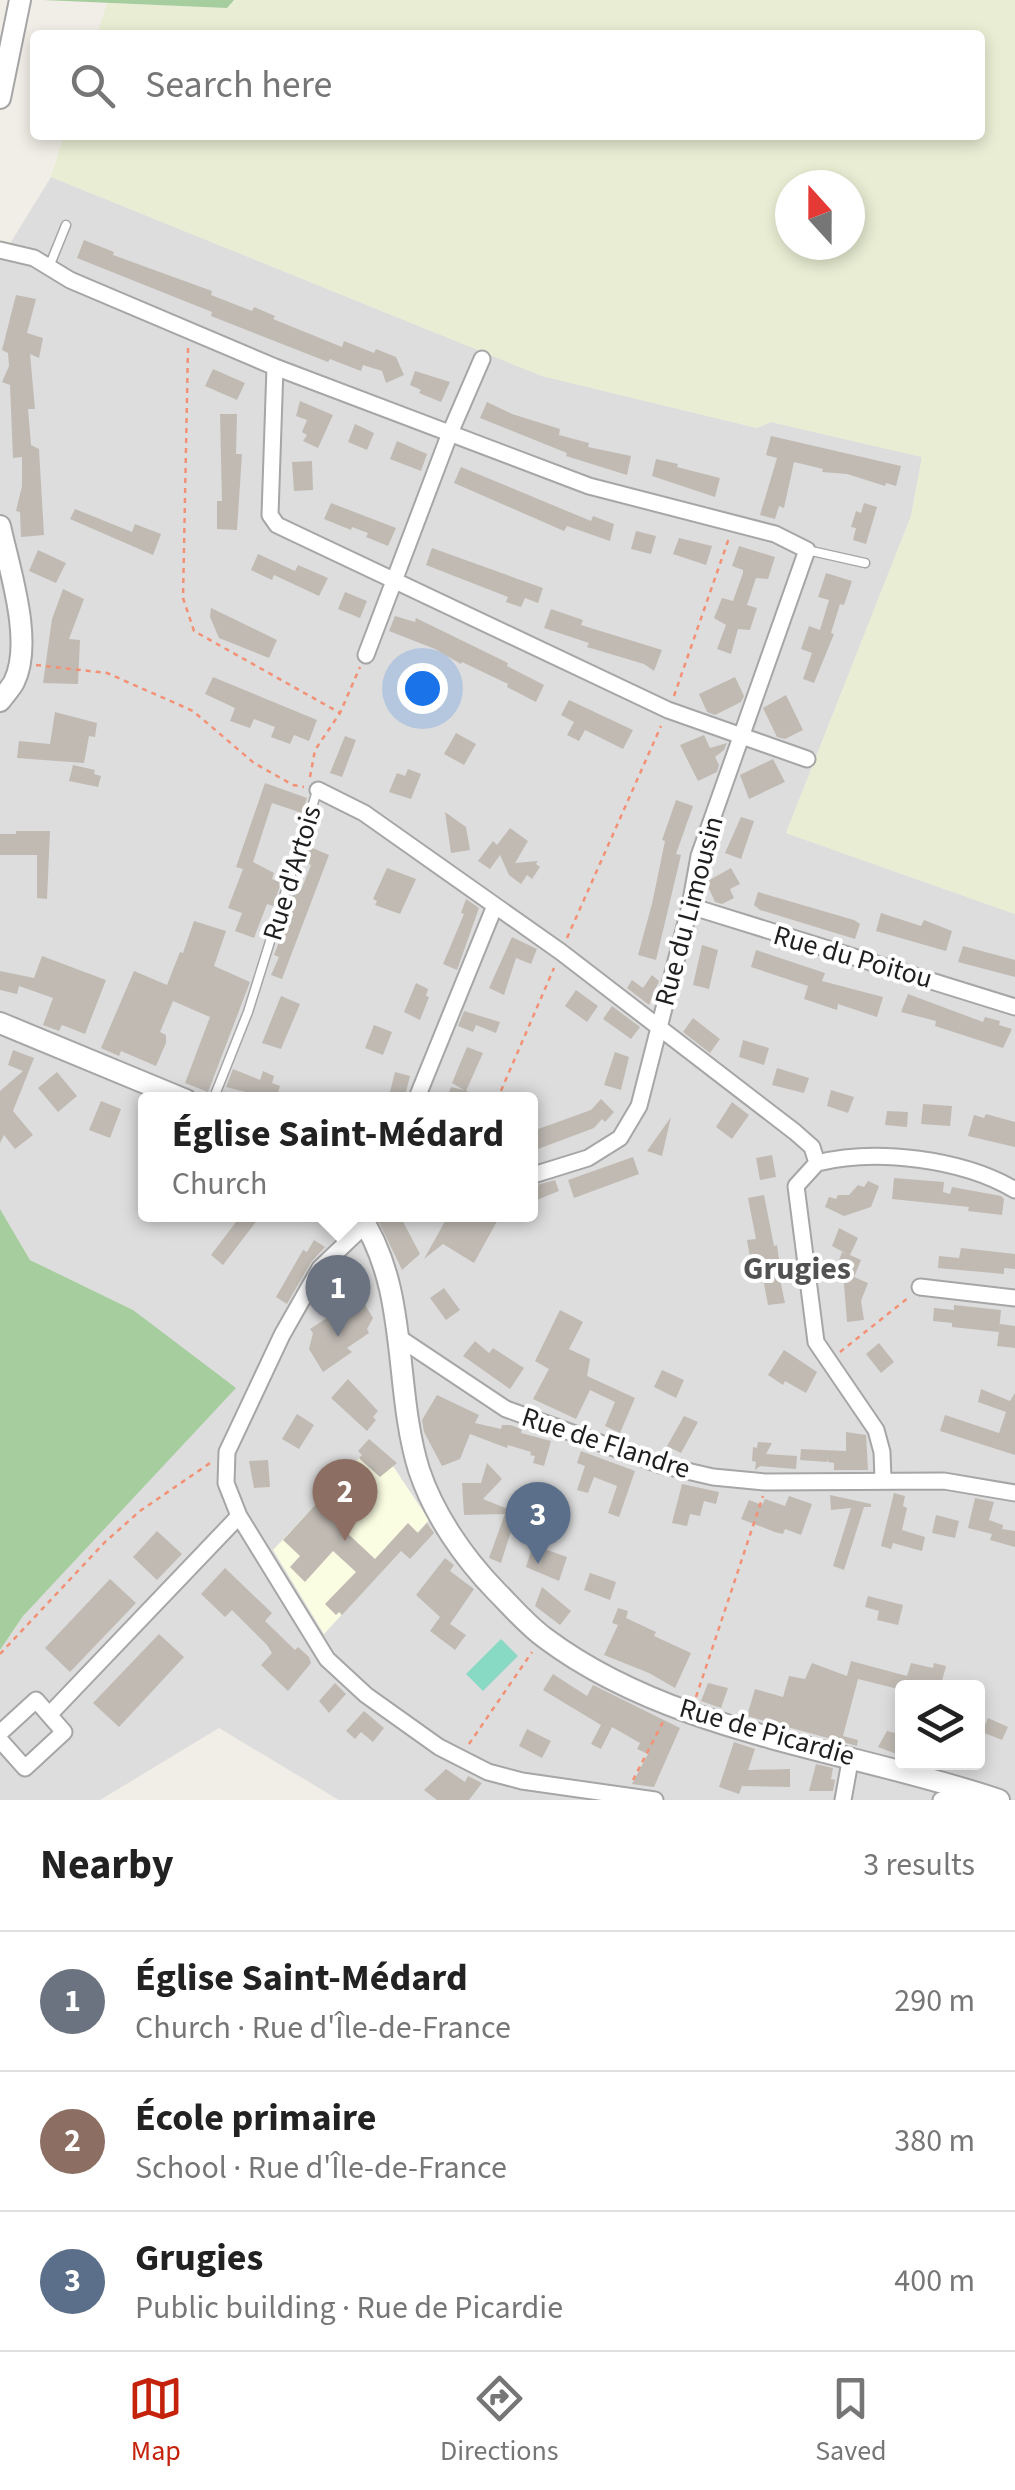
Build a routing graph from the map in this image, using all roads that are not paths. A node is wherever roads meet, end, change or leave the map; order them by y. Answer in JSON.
{"nodes":[{"id":1,"x":20,"y":0,"type":"edge"},
{"id":2,"x":0,"y":98,"type":"edge"},
{"id":3,"x":66,"y":226,"type":"dead end"},
{"id":4,"x":0,"y":250,"type":"edge"},
{"id":5,"x":49,"y":267,"type":"junction"},
{"id":6,"x":482,"y":359,"type":"dead end"},
{"id":7,"x":274,"y":367,"type":"junction"},
{"id":8,"x":450,"y":433,"type":"junction"},
{"id":9,"x":0,"y":526,"type":"edge"},
{"id":10,"x":807,"y":550,"type":"junction"},
{"id":11,"x":865,"y":563,"type":"dead end"},
{"id":12,"x":396,"y":580,"type":"junction"},
{"id":13,"x":366,"y":655,"type":"road end"},
{"id":14,"x":0,"y":700,"type":"edge"},
{"id":15,"x":742,"y":738,"type":"junction"},
{"id":16,"x":807,"y":759,"type":"dead end"},
{"id":17,"x":313,"y":789,"type":"joint"},
{"id":18,"x":690,"y":906,"type":"junction"},
{"id":19,"x":494,"y":908,"type":"junction"},
{"id":20,"x":1015,"y":1007,"type":"edge"},
{"id":21,"x":0,"y":1023,"type":"edge"},
{"id":22,"x":658,"y":1027,"type":"junction"},
{"id":23,"x":167,"y":1092,"type":"edge"},
{"id":24,"x":216,"y":1092,"type":"edge"},
{"id":25,"x":419,"y":1092,"type":"edge"},
{"id":26,"x":817,"y":1163,"type":"junction"},
{"id":27,"x":538,"y":1174,"type":"edge"},
{"id":28,"x":1015,"y":1190,"type":"edge"},
{"id":29,"x":360,"y":1222,"type":"edge"},
{"id":30,"x":364,"y":1222,"type":"edge"},
{"id":31,"x":920,"y":1287,"type":"road end"},
{"id":32,"x":1015,"y":1298,"type":"edge"},
{"id":33,"x":398,"y":1337,"type":"junction"},
{"id":34,"x":884,"y":1479,"type":"junction"},
{"id":35,"x":1015,"y":1493,"type":"edge"},
{"id":36,"x":239,"y":1516,"type":"junction"},
{"id":37,"x":49,"y":1716,"type":"junction"},
{"id":38,"x":0,"y":1737,"type":"edge"},
{"id":39,"x":851,"y":1756,"type":"junction"},
{"id":40,"x":976,"y":1792,"type":"junction"},
{"id":41,"x":654,"y":1800,"type":"edge"},
{"id":42,"x":843,"y":1800,"type":"edge"},
{"id":43,"x":941,"y":1800,"type":"edge"},
{"id":44,"x":998,"y":1800,"type":"edge"}],
"edges":[{"from":1,"to":2,"type":"street"},
{"from":3,"to":5,"type":"lane"},
{"from":4,"to":5,"type":"street"},
{"from":5,"to":7,"type":"street"},
{"from":6,"to":8,"type":"street"},
{"from":7,"to":8,"type":"street"},
{"from":7,"to":12,"type":"street"},
{"from":8,"to":10,"type":"street"},
{"from":8,"to":12,"type":"street"},
{"from":9,"to":14,"type":"street"},
{"from":10,"to":11,"type":"lane"},
{"from":10,"to":15,"type":"street","name":"Rue du Limousin"},
{"from":12,"to":13,"type":"street"},
{"from":12,"to":15,"type":"street"},
{"from":15,"to":16,"type":"street"},
{"from":15,"to":18,"type":"street","name":"Rue du Limousin"},
{"from":17,"to":19,"type":"street","name":"Rue d'Artois"},
{"from":17,"to":24,"type":"lane","name":"Rue d'Artois"},
{"from":18,"to":20,"type":"street","name":"Rue du Poitou"},
{"from":18,"to":22,"type":"street","name":"Rue du Limousin"},
{"from":19,"to":22,"type":"street","name":"Rue d'Artois"},
{"from":19,"to":25,"type":"street"},
{"from":21,"to":23,"type":"street"},
{"from":22,"to":26,"type":"street","name":"Rue d'Artois"},
{"from":22,"to":27,"type":"street","name":"Rue du Limousin"},
{"from":26,"to":28,"type":"street"},
{"from":26,"to":34,"type":"street"},
{"from":29,"to":36,"type":"street"},
{"from":30,"to":33,"type":"street","name":"Rue de Picardie"},
{"from":31,"to":32,"type":"street"},
{"from":33,"to":34,"type":"street","name":"Rue de Flandre"},
{"from":33,"to":39,"type":"street","name":"Rue de Picardie"},
{"from":34,"to":35,"type":"street","name":"Rue de Flandre"},
{"from":36,"to":37,"type":"street"},
{"from":36,"to":41,"type":"street"},
{"from":37,"to":38,"type":"street"},
{"from":37,"to":38,"type":"street"},
{"from":39,"to":40,"type":"street","name":"Rue de Picardie"},
{"from":39,"to":42,"type":"street"},
{"from":40,"to":43,"type":"street"},
{"from":40,"to":44,"type":"street","name":"Rue de Picardie"}]}
